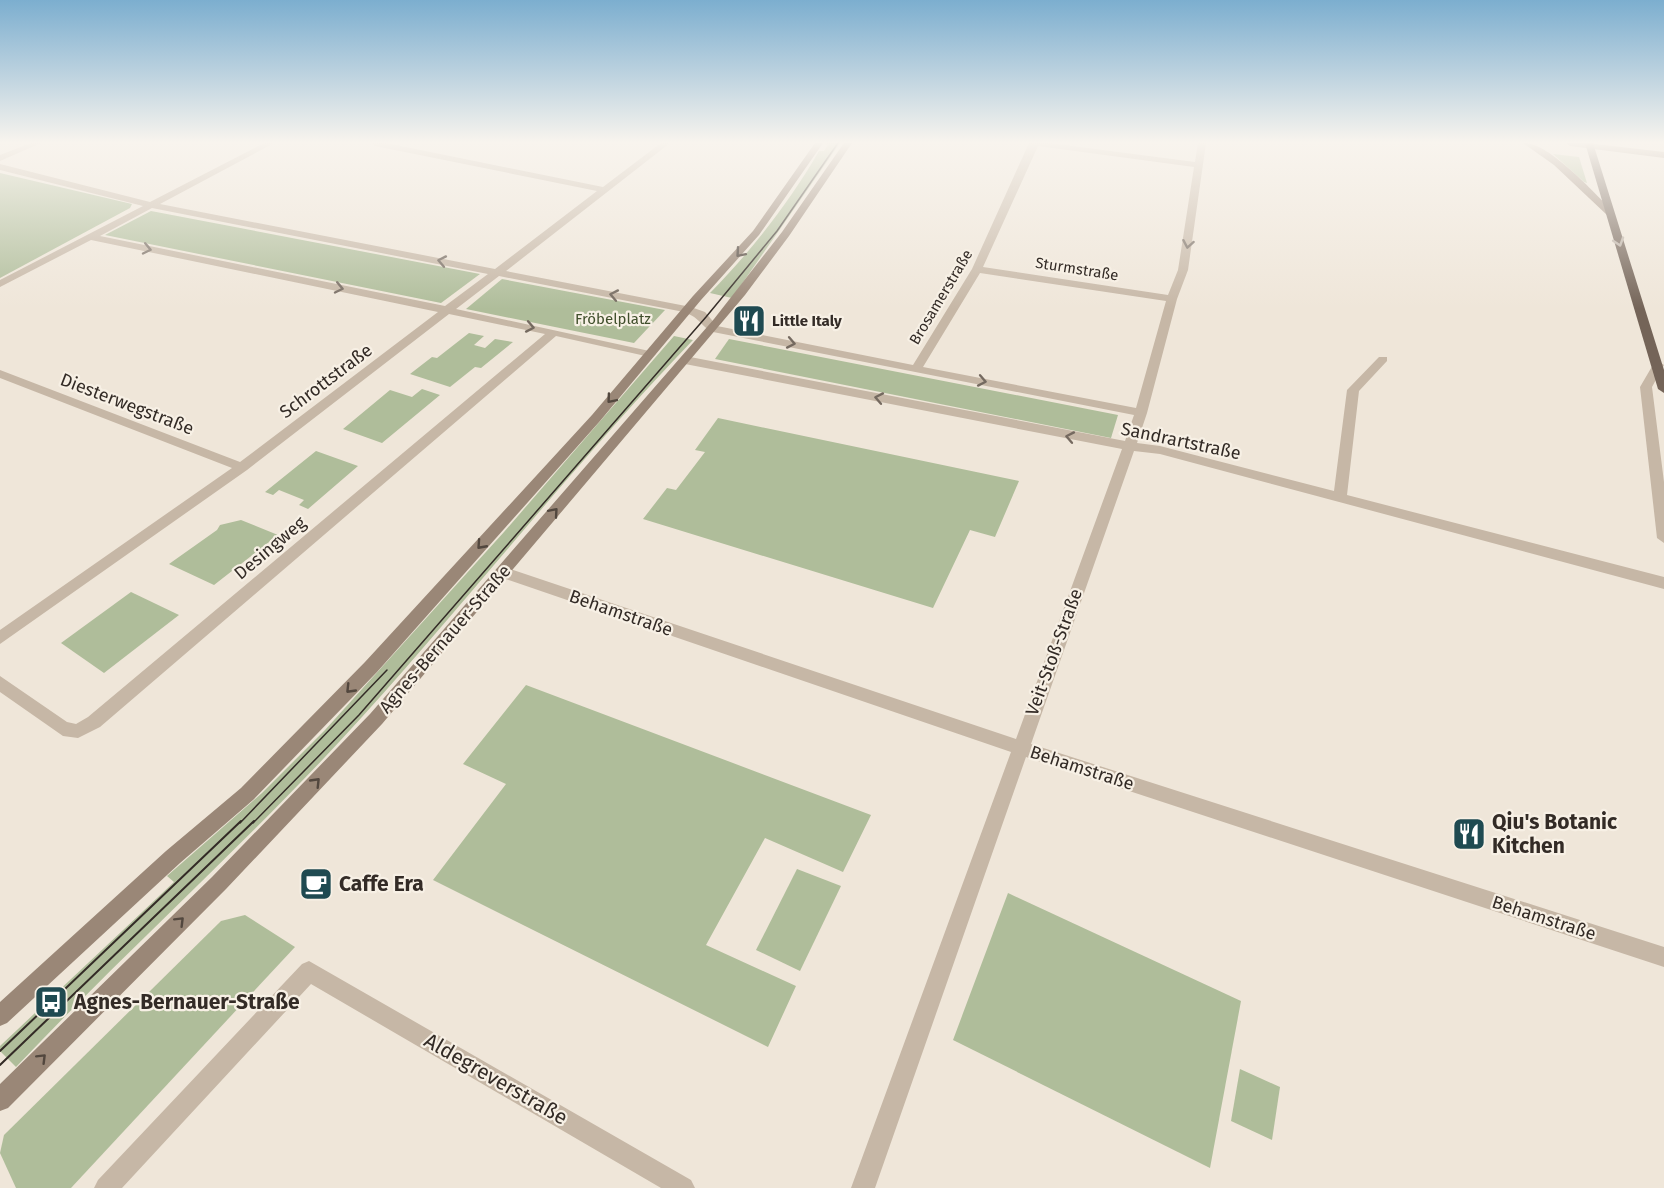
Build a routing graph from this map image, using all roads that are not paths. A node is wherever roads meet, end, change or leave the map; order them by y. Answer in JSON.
{"nodes":[{"id":1,"x":126,"y":198,"type":"edge"},
{"id":2,"x":163,"y":198,"type":"edge"},
{"id":3,"x":594,"y":198,"type":"edge"},
{"id":4,"x":780,"y":198,"type":"edge"},
{"id":5,"x":810,"y":198,"type":"edge"},
{"id":6,"x":1009,"y":198,"type":"edge"},
{"id":7,"x":1194,"y":198,"type":"edge"},
{"id":8,"x":1595,"y":198,"type":"edge"},
{"id":9,"x":1606,"y":198,"type":"edge"},
{"id":10,"x":151,"y":205,"type":"junction"},
{"id":11,"x":1610,"y":213,"type":"junction"},
{"id":12,"x":90,"y":237,"type":"junction"},
{"id":13,"x":977,"y":269,"type":"junction"},
{"id":14,"x":500,"y":272,"type":"junction"},
{"id":15,"x":0,"y":284,"type":"edge"},
{"id":16,"x":1172,"y":299,"type":"junction"},
{"id":17,"x":687,"y":309,"type":"junction"},
{"id":18,"x":448,"y":310,"type":"junction"},
{"id":19,"x":713,"y":329,"type":"junction"},
{"id":20,"x":554,"y":332,"type":"junction"},
{"id":21,"x":650,"y":354,"type":"junction"},
{"id":22,"x":1383,"y":359,"type":"dead end"},
{"id":23,"x":685,"y":360,"type":"junction"},
{"id":24,"x":1658,"y":365,"type":"junction"},
{"id":25,"x":916,"y":367,"type":"junction"},
{"id":26,"x":0,"y":374,"type":"edge"},
{"id":27,"x":1664,"y":390,"type":"edge"},
{"id":28,"x":1141,"y":413,"type":"junction"},
{"id":29,"x":1128,"y":446,"type":"junction"},
{"id":30,"x":242,"y":467,"type":"junction"},
{"id":31,"x":1340,"y":498,"type":"junction"},
{"id":32,"x":1664,"y":538,"type":"edge"},
{"id":33,"x":502,"y":572,"type":"junction"},
{"id":34,"x":1664,"y":583,"type":"edge"},
{"id":35,"x":0,"y":638,"type":"edge"},
{"id":36,"x":0,"y":683,"type":"edge"},
{"id":37,"x":1020,"y":748,"type":"junction"},
{"id":38,"x":1664,"y":957,"type":"edge"},
{"id":39,"x":0,"y":1016,"type":"edge"},
{"id":40,"x":0,"y":1100,"type":"edge"},
{"id":41,"x":106,"y":1188,"type":"edge"},
{"id":42,"x":683,"y":1188,"type":"edge"},
{"id":43,"x":862,"y":1188,"type":"edge"}],
"edges":[{"from":1,"to":10,"type":"street"},
{"from":2,"to":10,"type":"street"},
{"from":3,"to":14,"type":"street","name":"Schrottstraße"},
{"from":4,"to":17,"type":"main road","name":"Agnes-Bernauer-Straße","one_way":true},
{"from":5,"to":19,"type":"main road","name":"Agnes-Bernauer-Straße"},
{"from":6,"to":13,"type":"street","name":"Brosamerstraße"},
{"from":7,"to":16,"type":"street","name":"Veit-Stoß-Straße","one_way":true},
{"from":8,"to":11,"type":"main road"},
{"from":9,"to":11,"type":"main road"},
{"from":10,"to":12,"type":"street"},
{"from":14,"to":10,"type":"street","one_way":true},
{"from":11,"to":24,"type":"main road","one_way":true},
{"from":12,"to":15,"type":"street"},
{"from":12,"to":18,"type":"street","one_way":true},
{"from":13,"to":16,"type":"street","name":"Sturmstraße"},
{"from":13,"to":25,"type":"street","name":"Brosamerstraße"},
{"from":17,"to":14,"type":"street","one_way":true},
{"from":14,"to":18,"type":"street","name":"Schrottstraße"},
{"from":16,"to":28,"type":"street","name":"Veit-Stoß-Straße"},
{"from":17,"to":19,"type":"street","name":"Sandrartstraße"},
{"from":17,"to":21,"type":"main road","name":"Agnes-Bernauer-Straße"},
{"from":18,"to":20,"type":"street","one_way":true},
{"from":18,"to":30,"type":"street","name":"Schrottstraße"},
{"from":19,"to":23,"type":"main road","name":"Agnes-Bernauer-Straße"},
{"from":19,"to":25,"type":"street","name":"Sandrartstraße","one_way":true},
{"from":20,"to":21,"type":"street"},
{"from":20,"to":36,"type":"street","name":"Desingweg"},
{"from":21,"to":39,"type":"main road","name":"Agnes-Bernauer-Straße","one_way":true},
{"from":22,"to":31,"type":"street"},
{"from":29,"to":23,"type":"street","name":"Sandrartstraße","one_way":true},
{"from":33,"to":23,"type":"main road","name":"Agnes-Bernauer-Straße","one_way":true},
{"from":24,"to":27,"type":"main road"},
{"from":24,"to":32,"type":"street"},
{"from":25,"to":28,"type":"street","name":"Sandrartstraße","one_way":true},
{"from":26,"to":30,"type":"street","name":"Diesterwegstraße"},
{"from":28,"to":29,"type":"street","name":"Veit-Stoß-Straße"},
{"from":29,"to":31,"type":"street","name":"Sandrartstraße"},
{"from":29,"to":37,"type":"street","name":"Veit-Stoß-Straße"},
{"from":30,"to":35,"type":"street","name":"Schrottstraße"},
{"from":31,"to":34,"type":"street","name":"Sandrartstraße"},
{"from":33,"to":37,"type":"street","name":"Behamstraße"},
{"from":40,"to":33,"type":"main road","name":"Agnes-Bernauer-Straße","one_way":true},
{"from":37,"to":38,"type":"street","name":"Behamstraße"},
{"from":37,"to":43,"type":"street","name":"Veit-Stoß-Straße"},
{"from":41,"to":42,"type":"street","name":"Aldegreverstraße"}]}
